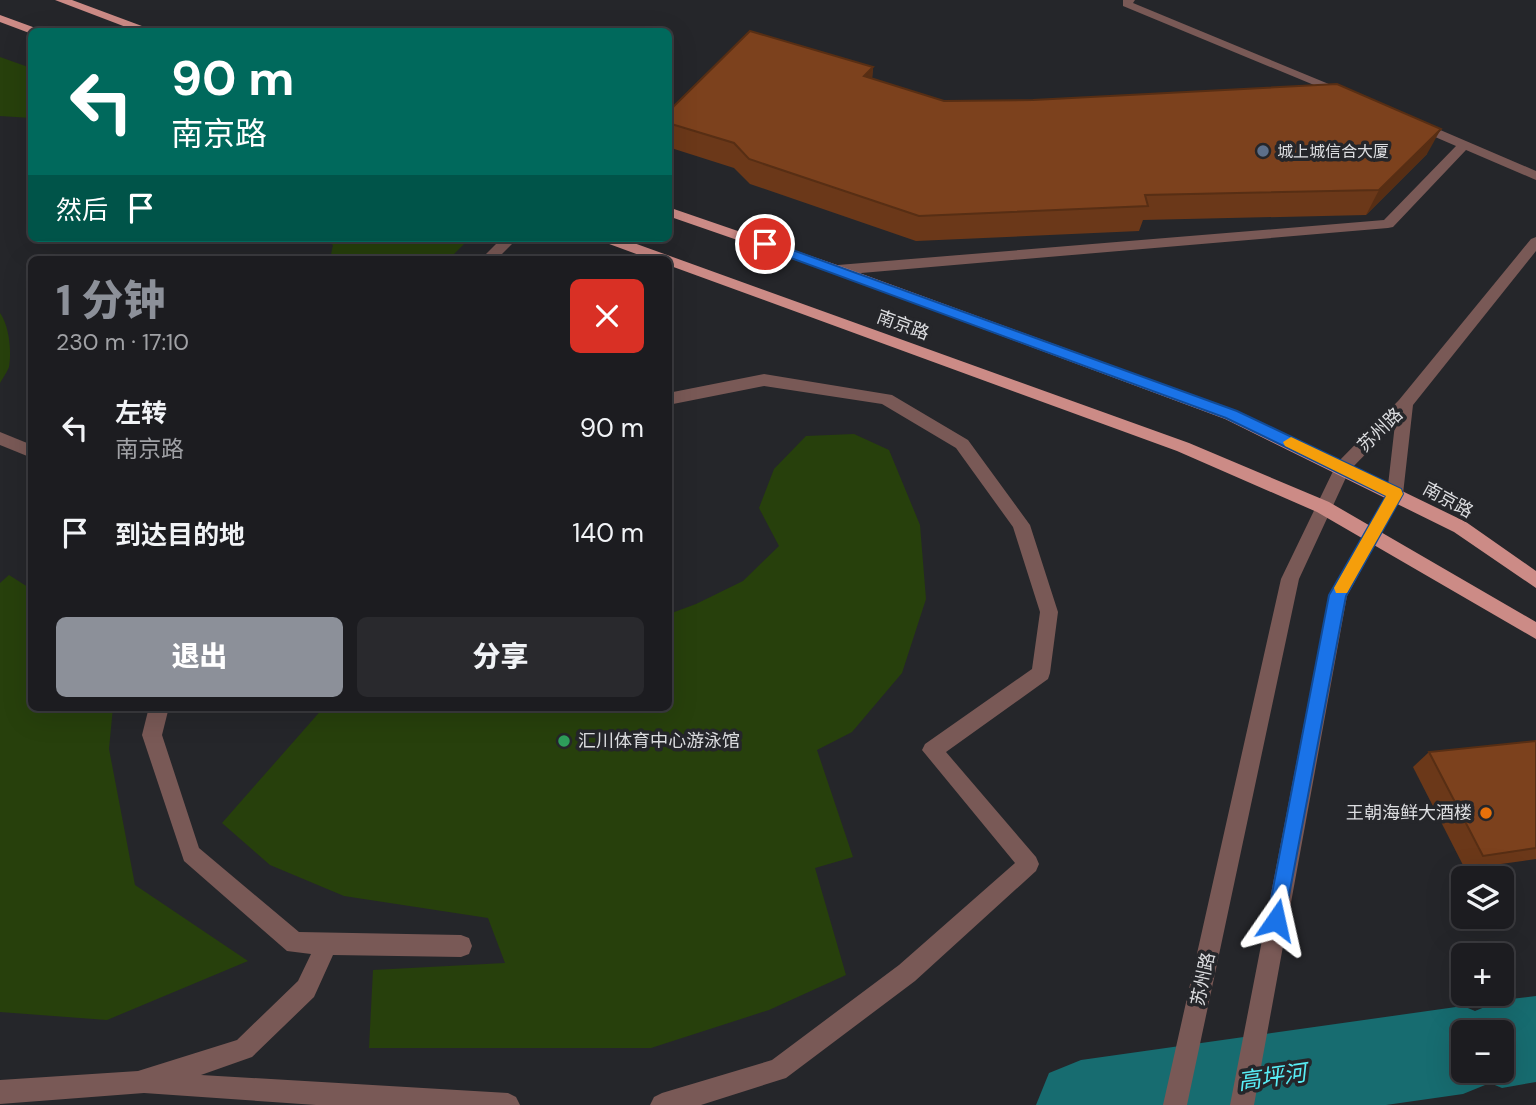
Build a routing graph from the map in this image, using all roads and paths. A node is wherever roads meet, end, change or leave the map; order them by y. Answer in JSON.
{"nodes":[{"id":1,"x":61,"y":0,"type":"edge"},
{"id":2,"x":1129,"y":0,"type":"edge"},
{"id":3,"x":0,"y":18,"type":"edge"},
{"id":4,"x":141,"y":28,"type":"edge"},
{"id":5,"x":28,"y":29,"type":"edge"},
{"id":6,"x":1354,"y":97,"type":"edge"},
{"id":7,"x":1403,"y":118,"type":"edge"},
{"id":8,"x":1464,"y":145,"type":"junction"},
{"id":9,"x":1536,"y":176,"type":"edge"},
{"id":10,"x":672,"y":212,"type":"edge"},
{"id":11,"x":507,"y":242,"type":"edge"},
{"id":12,"x":617,"y":242,"type":"edge"},
{"id":13,"x":1536,"y":242,"type":"edge"},
{"id":14,"x":491,"y":256,"type":"edge"},
{"id":15,"x":655,"y":256,"type":"edge"},
{"id":16,"x":672,"y":262,"type":"edge"},
{"id":17,"x":838,"y":270,"type":"junction"},
{"id":18,"x":672,"y":398,"type":"edge"},
{"id":19,"x":1405,"y":404,"type":"junction"},
{"id":20,"x":0,"y":438,"type":"edge"},
{"id":21,"x":28,"y":450,"type":"edge"},
{"id":22,"x":1343,"y":467,"type":"junction"},
{"id":23,"x":1395,"y":494,"type":"junction"},
{"id":24,"x":1323,"y":506,"type":"junction"},
{"id":25,"x":1371,"y":535,"type":"junction"},
{"id":26,"x":1536,"y":581,"type":"edge"},
{"id":27,"x":1536,"y":631,"type":"edge"},
{"id":28,"x":158,"y":711,"type":"edge"},
{"id":29,"x":327,"y":943,"type":"junction"},
{"id":30,"x":461,"y":946,"type":"dead end"},
{"id":31,"x":138,"y":1083,"type":"junction"},
{"id":32,"x":0,"y":1092,"type":"edge"},
{"id":33,"x":508,"y":1105,"type":"edge"},
{"id":34,"x":662,"y":1105,"type":"edge"},
{"id":35,"x":1175,"y":1105,"type":"edge"},
{"id":36,"x":1242,"y":1105,"type":"edge"}],
"edges":[{"from":1,"to":4,"type":"main road"},
{"from":2,"to":6,"type":"street"},
{"from":3,"to":5,"type":"main road"},
{"from":7,"to":8,"type":"street"},
{"from":8,"to":9,"type":"street"},
{"from":8,"to":17,"type":"street"},
{"from":10,"to":17,"type":"main road","name":"南京路"},
{"from":11,"to":14,"type":"street"},
{"from":12,"to":15,"type":"main road","name":"南京路"},
{"from":13,"to":19,"type":"street"},
{"from":16,"to":24,"type":"main road","name":"南京路"},
{"from":17,"to":22,"type":"main road","name":"南京路"},
{"from":18,"to":34,"type":"street"},
{"from":19,"to":22,"type":"street","name":"苏州路"},
{"from":19,"to":23,"type":"street","name":"苏州路"},
{"from":20,"to":21,"type":"street"},
{"from":22,"to":23,"type":"main road","name":"南京路"},
{"from":22,"to":24,"type":"street","name":"苏州路"},
{"from":23,"to":25,"type":"street","name":"苏州路"},
{"from":23,"to":26,"type":"main road","name":"南京路"},
{"from":24,"to":25,"type":"main road","name":"南京路"},
{"from":24,"to":35,"type":"street","name":"苏州路"},
{"from":25,"to":27,"type":"main road","name":"南京路"},
{"from":25,"to":36,"type":"street","name":"苏州路"},
{"from":28,"to":29,"type":"street"},
{"from":29,"to":30,"type":"street"},
{"from":29,"to":31,"type":"street"},
{"from":31,"to":32,"type":"street"},
{"from":31,"to":33,"type":"street"}]}
